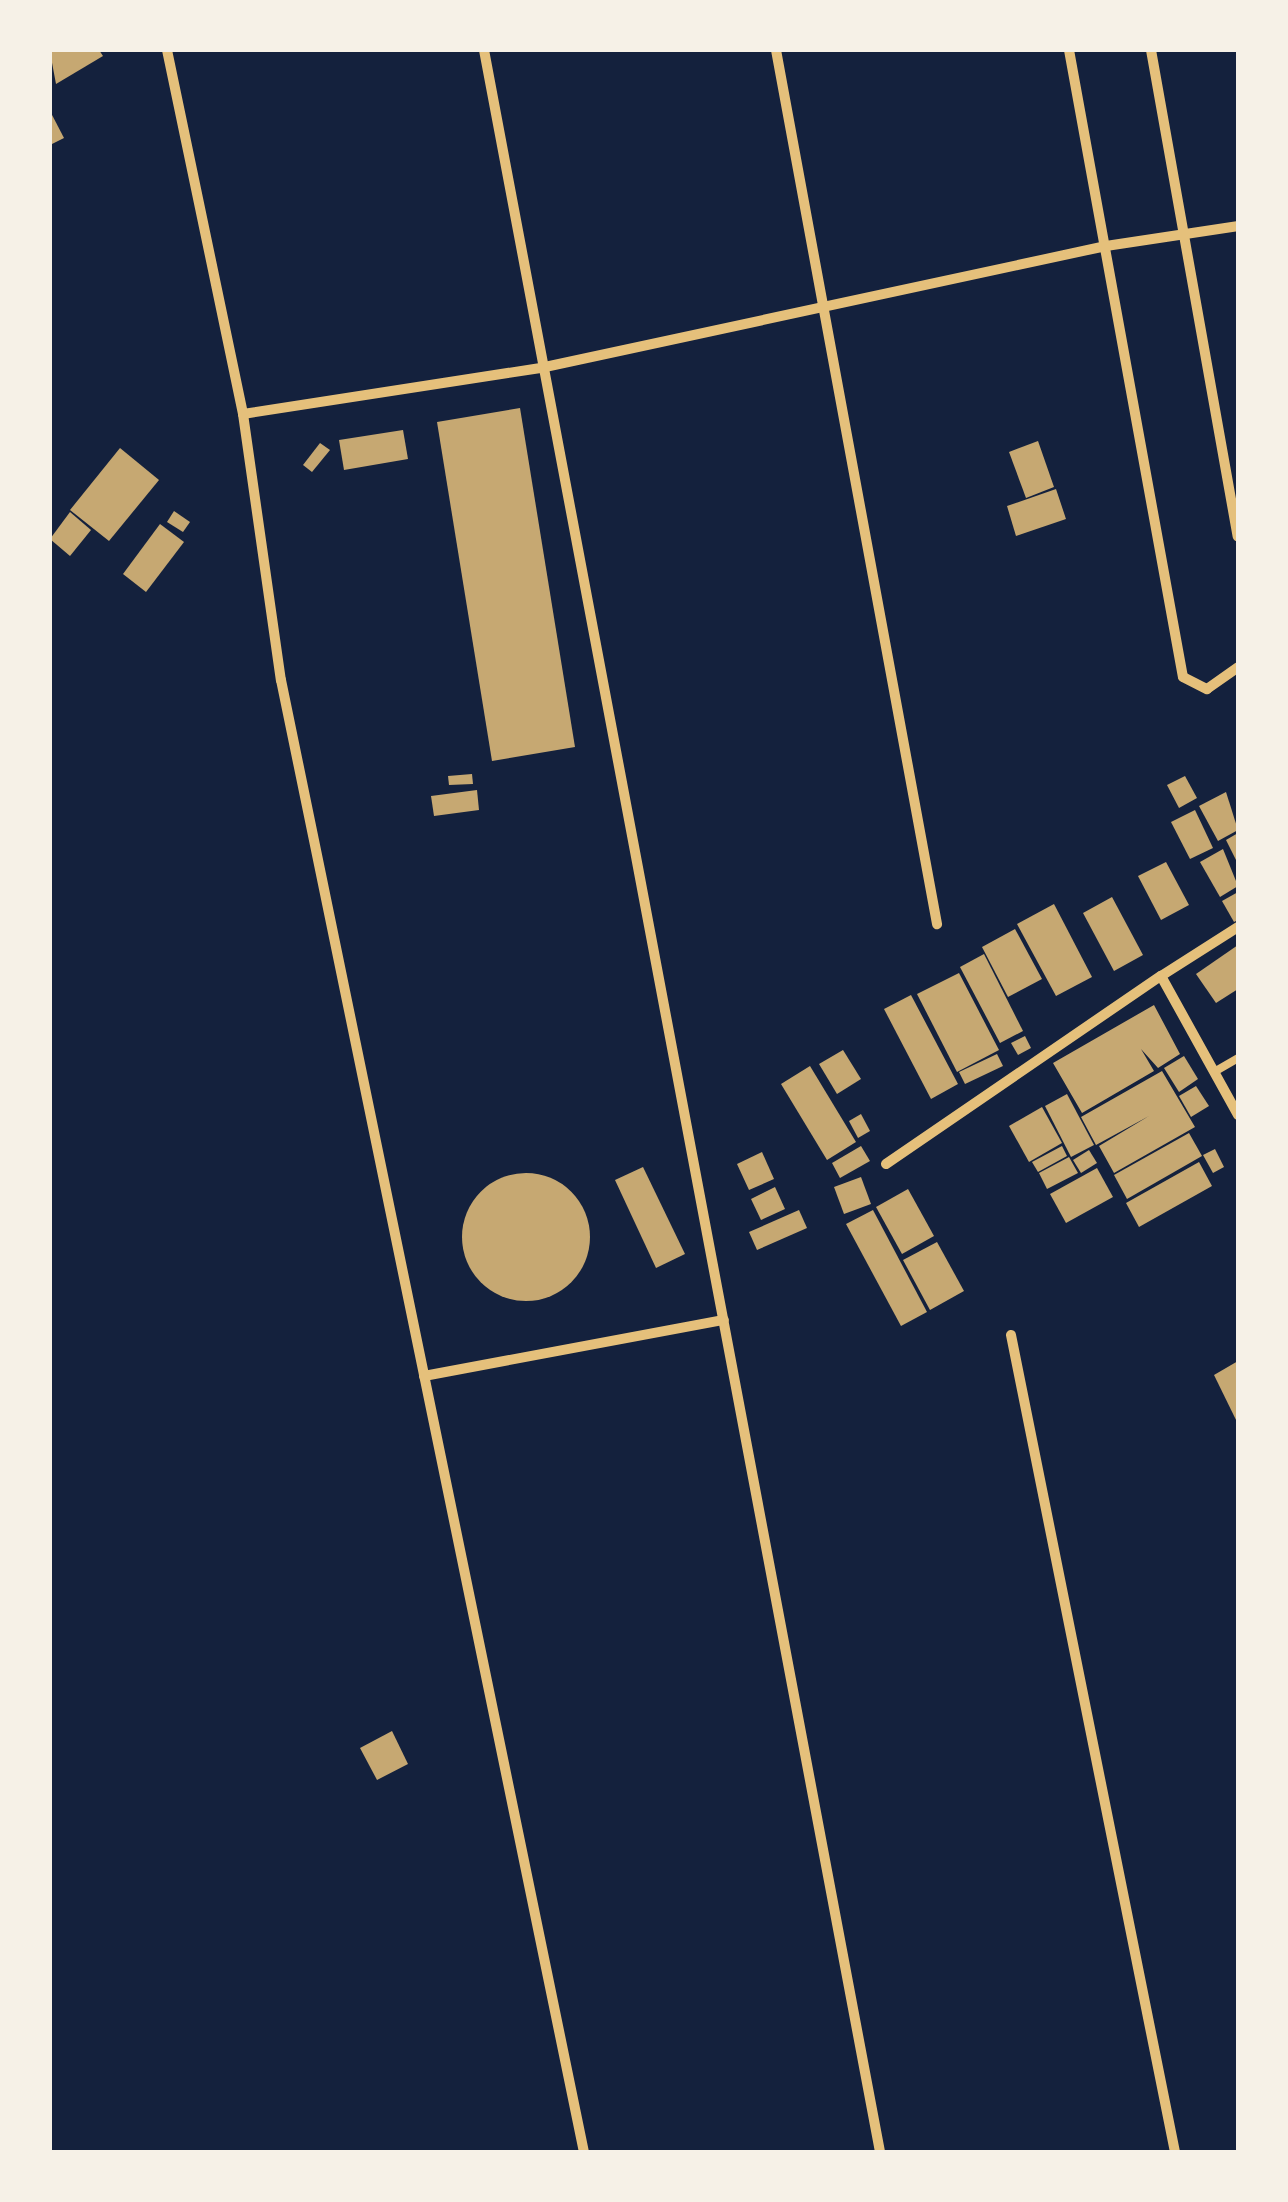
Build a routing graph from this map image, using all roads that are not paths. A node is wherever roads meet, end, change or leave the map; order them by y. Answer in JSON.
{"nodes":[{"id":1,"x":167,"y":50,"type":"edge"},
{"id":2,"x":484,"y":50,"type":"edge"},
{"id":3,"x":776,"y":50,"type":"edge"},
{"id":4,"x":1069,"y":50,"type":"edge"},
{"id":5,"x":1151,"y":50,"type":"edge"},
{"id":6,"x":1238,"y":226,"type":"edge"},
{"id":7,"x":1187,"y":236,"type":"junction"},
{"id":8,"x":1106,"y":246,"type":"junction"},
{"id":9,"x":827,"y":304,"type":"junction"},
{"id":10,"x":545,"y":367,"type":"junction"},
{"id":11,"x":242,"y":414,"type":"junction"},
{"id":12,"x":1238,"y":536,"type":"edge"},
{"id":13,"x":1238,"y":667,"type":"edge"},
{"id":14,"x":937,"y":924,"type":"dead end"},
{"id":15,"x":1238,"y":927,"type":"edge"},
{"id":16,"x":1161,"y":976,"type":"junction"},
{"id":17,"x":1238,"y":1058,"type":"edge"},
{"id":18,"x":1214,"y":1072,"type":"junction"},
{"id":19,"x":1238,"y":1115,"type":"edge"},
{"id":20,"x":886,"y":1164,"type":"dead end"},
{"id":21,"x":724,"y":1320,"type":"junction"},
{"id":22,"x":1010,"y":1335,"type":"dead end"},
{"id":23,"x":424,"y":1376,"type":"junction"},
{"id":24,"x":584,"y":2152,"type":"edge"},
{"id":25,"x":880,"y":2152,"type":"edge"},
{"id":26,"x":1175,"y":2152,"type":"edge"}],
"edges":[{"from":1,"to":11,"type":"street"},
{"from":2,"to":10,"type":"street"},
{"from":3,"to":9,"type":"street"},
{"from":4,"to":8,"type":"street"},
{"from":5,"to":7,"type":"street"},
{"from":6,"to":7,"type":"street"},
{"from":7,"to":8,"type":"street"},
{"from":7,"to":12,"type":"street"},
{"from":8,"to":9,"type":"street"},
{"from":8,"to":13,"type":"street"},
{"from":9,"to":10,"type":"street"},
{"from":9,"to":14,"type":"street"},
{"from":10,"to":11,"type":"street"},
{"from":10,"to":21,"type":"street"},
{"from":11,"to":23,"type":"street"},
{"from":15,"to":16,"type":"street"},
{"from":16,"to":18,"type":"street"},
{"from":16,"to":20,"type":"street"},
{"from":17,"to":18,"type":"lane"},
{"from":18,"to":19,"type":"street"},
{"from":21,"to":23,"type":"street"},
{"from":21,"to":25,"type":"street"},
{"from":22,"to":26,"type":"street"},
{"from":23,"to":24,"type":"street"}]}
